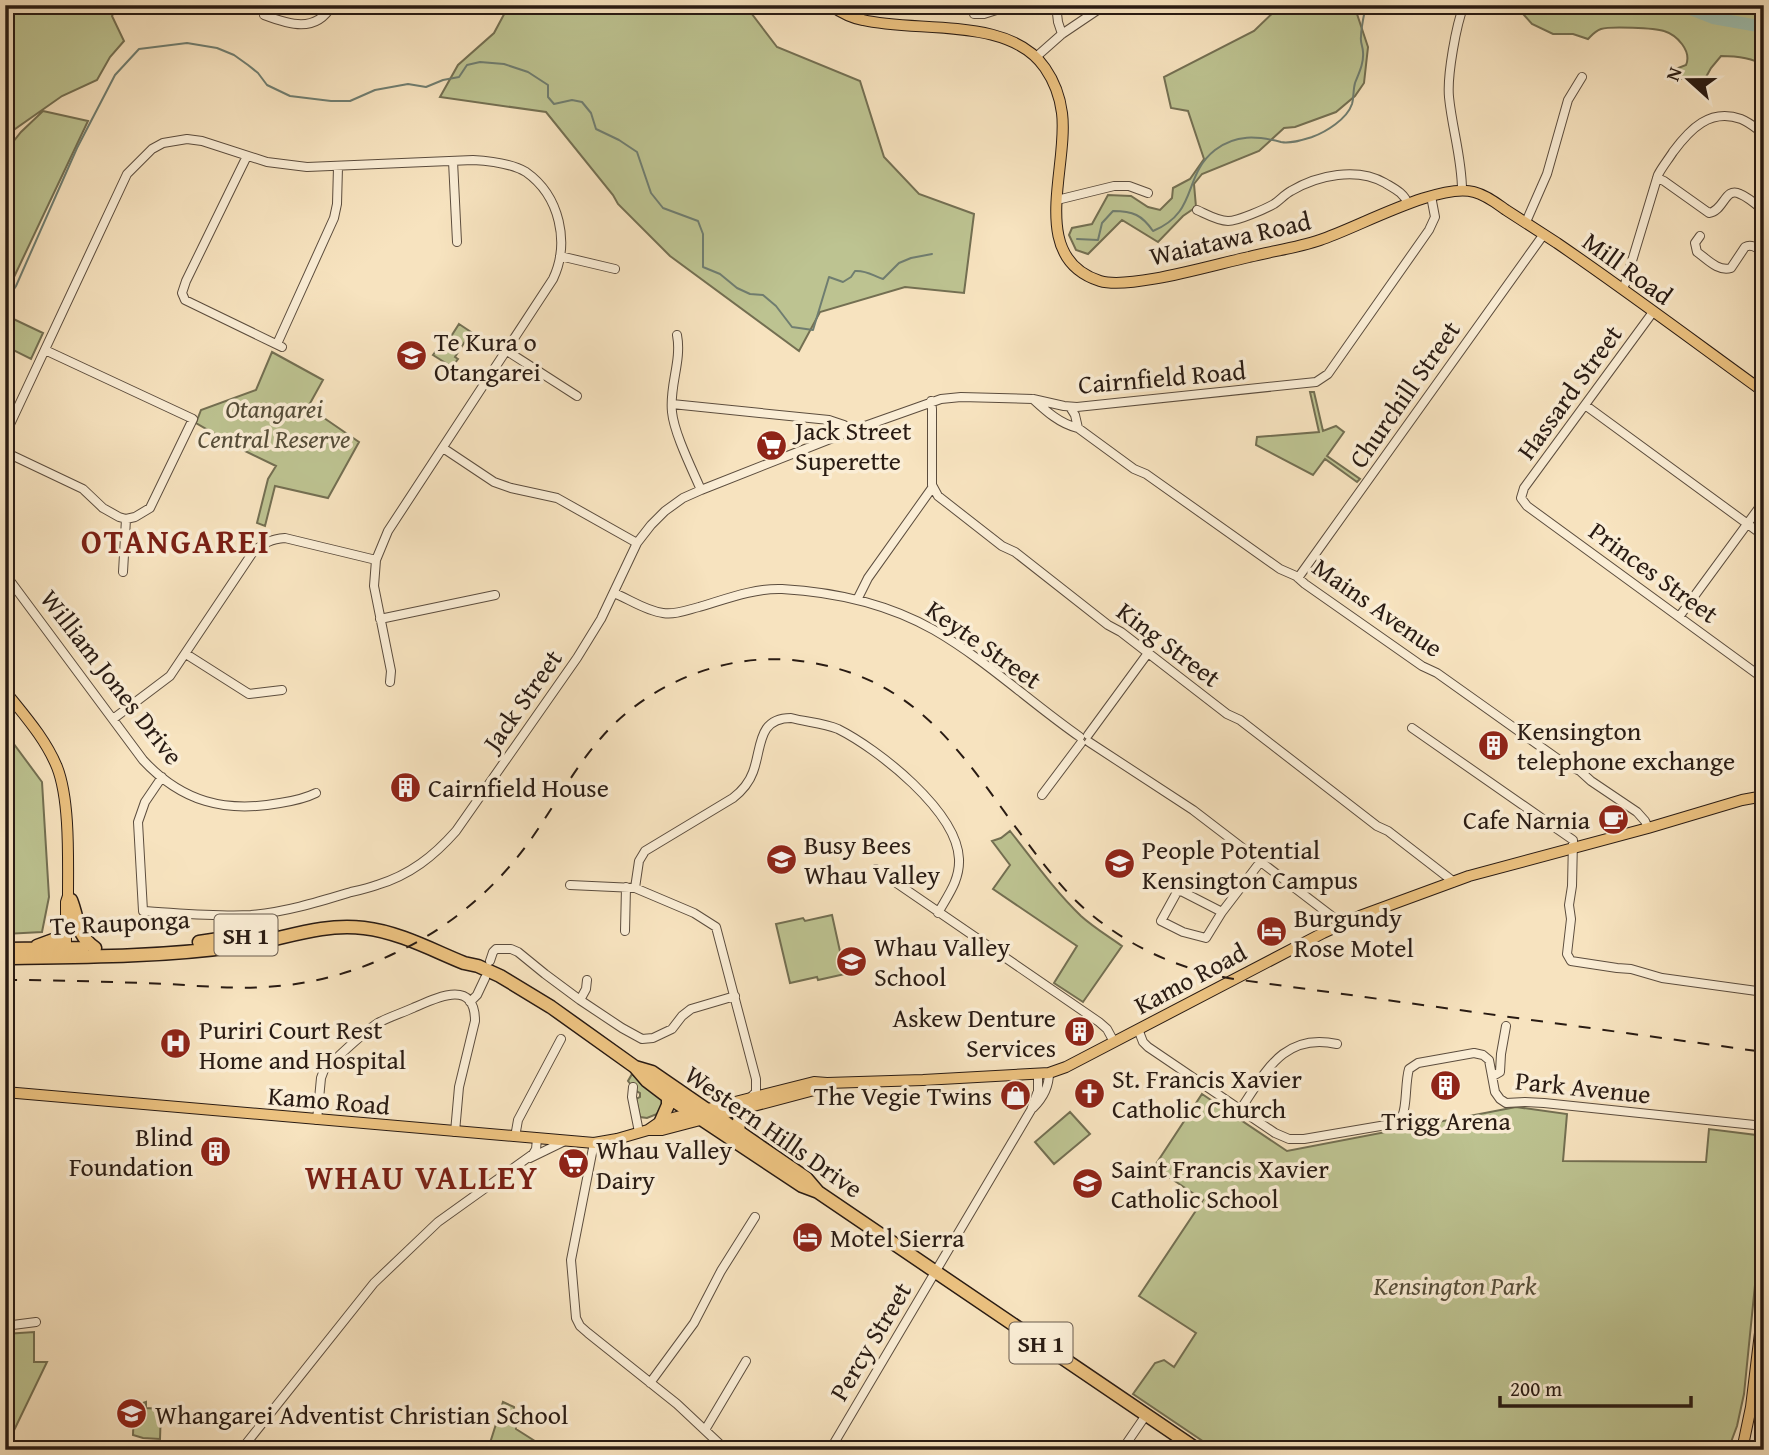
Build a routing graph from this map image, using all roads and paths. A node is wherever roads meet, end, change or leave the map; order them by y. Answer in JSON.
{"nodes":[{"id":1,"x":332,"y":5,"type":"edge"},
{"id":2,"x":830,"y":5,"type":"edge"},
{"id":3,"x":1012,"y":5,"type":"edge"},
{"id":4,"x":1056,"y":5,"type":"edge"},
{"id":5,"x":1105,"y":5,"type":"edge"},
{"id":6,"x":1464,"y":5,"type":"edge"},
{"id":7,"x":974,"y":14,"type":"dead end"},
{"id":8,"x":264,"y":15,"type":"dead end"},
{"id":9,"x":1062,"y":34,"type":"junction"},
{"id":10,"x":1036,"y":57,"type":"junction"},
{"id":11,"x":1582,"y":77,"type":"dead end"},
{"id":12,"x":1764,"y":134,"type":"edge"},
{"id":13,"x":247,"y":156,"type":"junction"},
{"id":14,"x":453,"y":161,"type":"junction"},
{"id":15,"x":338,"y":167,"type":"junction"},
{"id":16,"x":1657,"y":178,"type":"junction"},
{"id":17,"x":1462,"y":190,"type":"junction"},
{"id":18,"x":1148,"y":193,"type":"dead end"},
{"id":19,"x":1431,"y":196,"type":"junction"},
{"id":20,"x":1057,"y":200,"type":"junction"},
{"id":21,"x":1408,"y":204,"type":"junction"},
{"id":22,"x":1197,"y":210,"type":"dead end"},
{"id":23,"x":1764,"y":211,"type":"edge"},
{"id":24,"x":1526,"y":222,"type":"junction"},
{"id":25,"x":1544,"y":234,"type":"junction"},
{"id":26,"x":1700,"y":236,"type":"dead end"},
{"id":27,"x":457,"y":242,"type":"dead end"},
{"id":28,"x":1764,"y":253,"type":"edge"},
{"id":29,"x":561,"y":256,"type":"junction"},
{"id":30,"x":615,"y":269,"type":"dead end"},
{"id":31,"x":1623,"y":288,"type":"junction"},
{"id":32,"x":1653,"y":312,"type":"junction"},
{"id":33,"x":677,"y":335,"type":"dead end"},
{"id":34,"x":46,"y":350,"type":"junction"},
{"id":35,"x":507,"y":351,"type":"junction"},
{"id":36,"x":1764,"y":392,"type":"edge"},
{"id":37,"x":577,"y":396,"type":"dead end"},
{"id":38,"x":1033,"y":399,"type":"junction"},
{"id":39,"x":930,"y":401,"type":"junction"},
{"id":40,"x":672,"y":404,"type":"junction"},
{"id":41,"x":1585,"y":405,"type":"junction"},
{"id":42,"x":1070,"y":407,"type":"junction"},
{"id":43,"x":1074,"y":427,"type":"junction"},
{"id":44,"x":848,"y":432,"type":"junction"},
{"id":45,"x":5,"y":435,"type":"edge"},
{"id":46,"x":443,"y":448,"type":"junction"},
{"id":47,"x":5,"y":452,"type":"edge"},
{"id":48,"x":933,"y":488,"type":"junction"},
{"id":49,"x":701,"y":490,"type":"junction"},
{"id":50,"x":1521,"y":498,"type":"joint"},
{"id":51,"x":1764,"y":501,"type":"edge"},
{"id":52,"x":126,"y":519,"type":"junction"},
{"id":53,"x":1747,"y":524,"type":"junction"},
{"id":54,"x":1764,"y":536,"type":"edge"},
{"id":55,"x":637,"y":543,"type":"junction"},
{"id":56,"x":376,"y":560,"type":"junction"},
{"id":57,"x":123,"y":572,"type":"dead end"},
{"id":58,"x":5,"y":574,"type":"edge"},
{"id":59,"x":1298,"y":578,"type":"junction"},
{"id":60,"x":614,"y":593,"type":"junction"},
{"id":61,"x":495,"y":595,"type":"dead end"},
{"id":62,"x":857,"y":600,"type":"junction"},
{"id":63,"x":1679,"y":617,"type":"junction"},
{"id":64,"x":380,"y":619,"type":"junction"},
{"id":65,"x":1148,"y":653,"type":"junction"},
{"id":66,"x":186,"y":654,"type":"junction"},
{"id":67,"x":1764,"y":679,"type":"edge"},
{"id":68,"x":390,"y":682,"type":"dead end"},
{"id":69,"x":282,"y":690,"type":"dead end"},
{"id":70,"x":5,"y":691,"type":"edge"},
{"id":71,"x":113,"y":719,"type":"junction"},
{"id":72,"x":1412,"y":728,"type":"dead end"},
{"id":73,"x":1084,"y":739,"type":"junction"},
{"id":74,"x":162,"y":778,"type":"junction"},
{"id":75,"x":316,"y":793,"type":"dead end"},
{"id":76,"x":1042,"y":795,"type":"dead end"},
{"id":77,"x":1764,"y":796,"type":"edge"},
{"id":78,"x":1648,"y":828,"type":"junction"},
{"id":79,"x":1574,"y":847,"type":"junction"},
{"id":80,"x":1261,"y":861,"type":"junction"},
{"id":81,"x":876,"y":869,"type":"dead end"},
{"id":82,"x":1454,"y":882,"type":"junction"},
{"id":83,"x":570,"y":886,"type":"dead end"},
{"id":84,"x":631,"y":887,"type":"junction"},
{"id":85,"x":70,"y":898,"type":"junction"},
{"id":86,"x":1222,"y":912,"type":"junction"},
{"id":87,"x":939,"y":913,"type":"junction"},
{"id":88,"x":1342,"y":924,"type":"junction"},
{"id":89,"x":66,"y":931,"type":"junction"},
{"id":90,"x":625,"y":931,"type":"dead end"},
{"id":91,"x":96,"y":948,"type":"junction"},
{"id":92,"x":27,"y":949,"type":"junction"},
{"id":93,"x":5,"y":950,"type":"edge"},
{"id":94,"x":69,"y":953,"type":"junction"},
{"id":95,"x":5,"y":958,"type":"edge"},
{"id":96,"x":487,"y":960,"type":"junction"},
{"id":97,"x":485,"y":978,"type":"dead end"},
{"id":98,"x":587,"y":980,"type":"dead end"},
{"id":99,"x":1764,"y":992,"type":"edge"},
{"id":100,"x":735,"y":996,"type":"junction"},
{"id":101,"x":580,"y":1000,"type":"junction"},
{"id":102,"x":470,"y":1002,"type":"junction"},
{"id":103,"x":1506,"y":1026,"type":"dead end"},
{"id":104,"x":1138,"y":1029,"type":"junction"},
{"id":105,"x":561,"y":1039,"type":"dead end"},
{"id":106,"x":1114,"y":1042,"type":"junction"},
{"id":107,"x":1337,"y":1044,"type":"dead end"},
{"id":108,"x":635,"y":1067,"type":"junction"},
{"id":109,"x":1044,"y":1074,"type":"junction"},
{"id":110,"x":1493,"y":1076,"type":"junction"},
{"id":111,"x":756,"y":1079,"type":"junction"},
{"id":112,"x":827,"y":1083,"type":"junction"},
{"id":113,"x":633,"y":1087,"type":"dead end"},
{"id":114,"x":5,"y":1092,"type":"edge"},
{"id":115,"x":771,"y":1093,"type":"junction"},
{"id":116,"x":668,"y":1097,"type":"junction"},
{"id":117,"x":747,"y":1104,"type":"junction"},
{"id":118,"x":1240,"y":1110,"type":"junction"},
{"id":119,"x":704,"y":1115,"type":"junction"},
{"id":120,"x":317,"y":1120,"type":"junction"},
{"id":121,"x":661,"y":1121,"type":"junction"},
{"id":122,"x":1764,"y":1126,"type":"edge"},
{"id":123,"x":644,"y":1131,"type":"junction"},
{"id":124,"x":455,"y":1132,"type":"junction"},
{"id":125,"x":738,"y":1132,"type":"junction"},
{"id":126,"x":515,"y":1137,"type":"junction"},
{"id":127,"x":537,"y":1139,"type":"junction"},
{"id":128,"x":565,"y":1141,"type":"junction"},
{"id":129,"x":594,"y":1143,"type":"junction"},
{"id":130,"x":525,"y":1161,"type":"junction"},
{"id":131,"x":818,"y":1192,"type":"junction"},
{"id":132,"x":755,"y":1217,"type":"dead end"},
{"id":133,"x":936,"y":1271,"type":"junction"},
{"id":134,"x":1764,"y":1300,"type":"edge"},
{"id":135,"x":36,"y":1322,"type":"dead end"},
{"id":136,"x":5,"y":1326,"type":"edge"},
{"id":137,"x":746,"y":1361,"type":"dead end"},
{"id":138,"x":650,"y":1383,"type":"junction"},
{"id":139,"x":1146,"y":1415,"type":"junction"},
{"id":140,"x":705,"y":1430,"type":"junction"},
{"id":141,"x":241,"y":1450,"type":"edge"},
{"id":142,"x":726,"y":1450,"type":"edge"},
{"id":143,"x":830,"y":1450,"type":"edge"},
{"id":144,"x":1122,"y":1450,"type":"edge"},
{"id":145,"x":1198,"y":1450,"type":"edge"},
{"id":146,"x":1742,"y":1450,"type":"edge"}],
"edges":[{"from":1,"to":8,"type":"street"},
{"from":2,"to":10,"type":"main road"},
{"from":3,"to":7,"type":"street"},
{"from":4,"to":9,"type":"street"},
{"from":5,"to":9,"type":"street"},
{"from":6,"to":17,"type":"street"},
{"from":9,"to":10,"type":"street"},
{"from":10,"to":20,"type":"main road","name":"Waiatawa Road"},
{"from":11,"to":24,"type":"street"},
{"from":12,"to":16,"type":"street"},
{"from":13,"to":15,"type":"street"},
{"from":13,"to":15,"type":"street"},
{"from":13,"to":34,"type":"street"},
{"from":14,"to":15,"type":"street"},
{"from":14,"to":27,"type":"street"},
{"from":14,"to":29,"type":"street"},
{"from":16,"to":23,"type":"street"},
{"from":16,"to":31,"type":"street"},
{"from":17,"to":19,"type":"main road","name":"Waiatawa Road"},
{"from":17,"to":24,"type":"main road","name":"Mill Road"},
{"from":18,"to":20,"type":"street"},
{"from":19,"to":21,"type":"main road","name":"Waiatawa Road"},
{"from":19,"to":42,"type":"street","name":"Cairnfield Road"},
{"from":20,"to":21,"type":"main road","name":"Waiatawa Road"},
{"from":21,"to":22,"type":"street"},
{"from":24,"to":25,"type":"main road","name":"Mill Road"},
{"from":25,"to":31,"type":"main road","name":"Mill Road"},
{"from":25,"to":59,"type":"street","name":"Churchill Street"},
{"from":26,"to":28,"type":"street"},
{"from":29,"to":30,"type":"street"},
{"from":29,"to":35,"type":"street"},
{"from":31,"to":32,"type":"main road","name":"Mill Road"},
{"from":32,"to":36,"type":"main road","name":"Mill Road"},
{"from":32,"to":41,"type":"street","name":"Hassard Street"},
{"from":33,"to":40,"type":"street"},
{"from":34,"to":45,"type":"street"},
{"from":34,"to":52,"type":"street"},
{"from":35,"to":37,"type":"street"},
{"from":35,"to":46,"type":"street"},
{"from":38,"to":39,"type":"street","name":"Cairnfield Road"},
{"from":38,"to":42,"type":"street","name":"Cairnfield Road"},
{"from":38,"to":43,"type":"street","name":"Mains Avenue"},
{"from":39,"to":44,"type":"street","name":"Cairnfield Road"},
{"from":39,"to":48,"type":"street"},
{"from":40,"to":44,"type":"street"},
{"from":40,"to":49,"type":"street"},
{"from":41,"to":50,"type":"street","name":"Hassard Street"},
{"from":41,"to":53,"type":"street"},
{"from":42,"to":43,"type":"street"},
{"from":43,"to":59,"type":"street","name":"Mains Avenue"},
{"from":44,"to":49,"type":"street","name":"Jack Street"},
{"from":46,"to":55,"type":"street"},
{"from":46,"to":56,"type":"street"},
{"from":47,"to":52,"type":"street"},
{"from":48,"to":62,"type":"street"},
{"from":48,"to":65,"type":"street","name":"King Street"},
{"from":49,"to":55,"type":"street","name":"Jack Street"},
{"from":50,"to":63,"type":"street","name":"Princes Street"},
{"from":51,"to":53,"type":"street"},
{"from":52,"to":57,"type":"street"},
{"from":53,"to":54,"type":"street"},
{"from":53,"to":63,"type":"street"},
{"from":55,"to":60,"type":"street","name":"Jack Street"},
{"from":56,"to":64,"type":"street"},
{"from":56,"to":66,"type":"street"},
{"from":58,"to":71,"type":"street","name":"William Jones Drive"},
{"from":59,"to":78,"type":"street","name":"Mains Avenue"},
{"from":60,"to":62,"type":"street","name":"Keyte Street"},
{"from":60,"to":74,"type":"street","name":"Jack Street"},
{"from":61,"to":64,"type":"street"},
{"from":62,"to":73,"type":"street","name":"Keyte Street"},
{"from":63,"to":67,"type":"street","name":"Princes Street"},
{"from":64,"to":68,"type":"street"},
{"from":65,"to":73,"type":"street"},
{"from":65,"to":82,"type":"street","name":"King Street"},
{"from":66,"to":69,"type":"street"},
{"from":66,"to":71,"type":"street"},
{"from":70,"to":85,"type":"main road"},
{"from":71,"to":74,"type":"street","name":"William Jones Drive"},
{"from":72,"to":79,"type":"street"},
{"from":73,"to":76,"type":"street"},
{"from":73,"to":80,"type":"street","name":"Keyte Street"},
{"from":74,"to":75,"type":"street","name":"William Jones Drive"},
{"from":77,"to":78,"type":"main road","name":"Kamo Road"},
{"from":78,"to":79,"type":"main road","name":"Kamo Road"},
{"from":79,"to":82,"type":"main road","name":"Kamo Road"},
{"from":79,"to":99,"type":"street"},
{"from":80,"to":86,"type":"street"},
{"from":80,"to":88,"type":"street","name":"Keyte Street"},
{"from":81,"to":87,"type":"street"},
{"from":82,"to":88,"type":"main road","name":"Kamo Road"},
{"from":83,"to":84,"type":"street"},
{"from":84,"to":87,"type":"street"},
{"from":84,"to":90,"type":"street"},
{"from":84,"to":100,"type":"street"},
{"from":85,"to":89,"type":"main road"},
{"from":85,"to":91,"type":"highway"},
{"from":85,"to":94,"type":"main road"},
{"from":86,"to":86,"type":"street"},
{"from":87,"to":106,"type":"street"},
{"from":88,"to":104,"type":"main road","name":"Kamo Road"},
{"from":89,"to":92,"type":"highway"},
{"from":89,"to":94,"type":"main road"},
{"from":91,"to":94,"type":"highway","name":"Te Rauponga","number":"SH 1"},
{"from":91,"to":96,"type":"highway","name":"Te Rauponga","number":"SH 1"},
{"from":92,"to":93,"type":"highway","name":"Te Rauponga","number":"SH 1"},
{"from":92,"to":94,"type":"highway","name":"Te Rauponga","number":"SH 1"},
{"from":94,"to":95,"type":"highway","name":"Te Rauponga","number":"SH 1"},
{"from":94,"to":96,"type":"highway","name":"Te Rauponga","number":"SH 1"},
{"from":96,"to":101,"type":"street"},
{"from":96,"to":108,"type":"highway","name":"Te Rauponga","number":"SH 1"},
{"from":97,"to":102,"type":"street"},
{"from":98,"to":101,"type":"street"},
{"from":100,"to":101,"type":"street"},
{"from":100,"to":111,"type":"street"},
{"from":102,"to":120,"type":"street"},
{"from":102,"to":124,"type":"street"},
{"from":103,"to":110,"type":"street"},
{"from":104,"to":106,"type":"main road","name":"Kamo Road"},
{"from":104,"to":118,"type":"street","name":"Park Avenue"},
{"from":105,"to":126,"type":"street"},
{"from":106,"to":109,"type":"main road","name":"Kamo Road"},
{"from":107,"to":118,"type":"street"},
{"from":108,"to":116,"type":"highway","name":"Te Rauponga","number":"SH 1"},
{"from":108,"to":119,"type":"highway","name":"Western Hills Drive","number":"SH 1"},
{"from":109,"to":112,"type":"main road","name":"Kamo Road"},
{"from":109,"to":133,"type":"street","name":"Percy Street"},
{"from":110,"to":118,"type":"street","name":"Park Avenue"},
{"from":110,"to":122,"type":"street","name":"Park Avenue"},
{"from":111,"to":115,"type":"street"},
{"from":111,"to":117,"type":"street"},
{"from":112,"to":115,"type":"main road","name":"Kamo Road"},
{"from":112,"to":117,"type":"main road","name":"Kamo Road"},
{"from":113,"to":123,"type":"street"},
{"from":114,"to":120,"type":"main road","name":"Kamo Road"},
{"from":115,"to":117,"type":"main road","name":"Kamo Road"},
{"from":116,"to":119,"type":"highway","name":"Te Rauponga","number":"SH 1"},
{"from":116,"to":121,"type":"highway"},
{"from":117,"to":119,"type":"main road","name":"Kamo Road"},
{"from":117,"to":125,"type":"highway"},
{"from":119,"to":121,"type":"main road","name":"Kamo Road"},
{"from":119,"to":123,"type":"main road","name":"Kamo Road"},
{"from":119,"to":125,"type":"highway","name":"Western Hills Drive","number":"SH 1"},
{"from":119,"to":131,"type":"highway","name":"Te Rauponga","number":"SH 1"},
{"from":120,"to":124,"type":"main road","name":"Kamo Road"},
{"from":121,"to":123,"type":"main road","name":"Kamo Road"},
{"from":123,"to":129,"type":"main road","name":"Kamo Road"},
{"from":124,"to":126,"type":"main road","name":"Kamo Road"},
{"from":125,"to":131,"type":"highway","name":"Western Hills Drive","number":"SH 1"},
{"from":126,"to":127,"type":"main road","name":"Kamo Road"},
{"from":127,"to":128,"type":"main road","name":"Kamo Road"},
{"from":127,"to":130,"type":"street"},
{"from":128,"to":129,"type":"main road","name":"Kamo Road"},
{"from":128,"to":130,"type":"street"},
{"from":129,"to":138,"type":"street"},
{"from":130,"to":141,"type":"street"},
{"from":131,"to":133,"type":"highway","name":"Western Hills Drive","number":"SH 1"},
{"from":132,"to":138,"type":"street"},
{"from":133,"to":139,"type":"highway","name":"Western Hills Drive","number":"SH 1"},
{"from":133,"to":143,"type":"street","name":"Percy Street"},
{"from":134,"to":146,"type":"main road"},
{"from":135,"to":136,"type":"street"},
{"from":137,"to":140,"type":"street"},
{"from":138,"to":140,"type":"street"},
{"from":139,"to":144,"type":"street"},
{"from":139,"to":145,"type":"highway","name":"Western Hills Drive","number":"SH 1"},
{"from":140,"to":142,"type":"street"}]}
